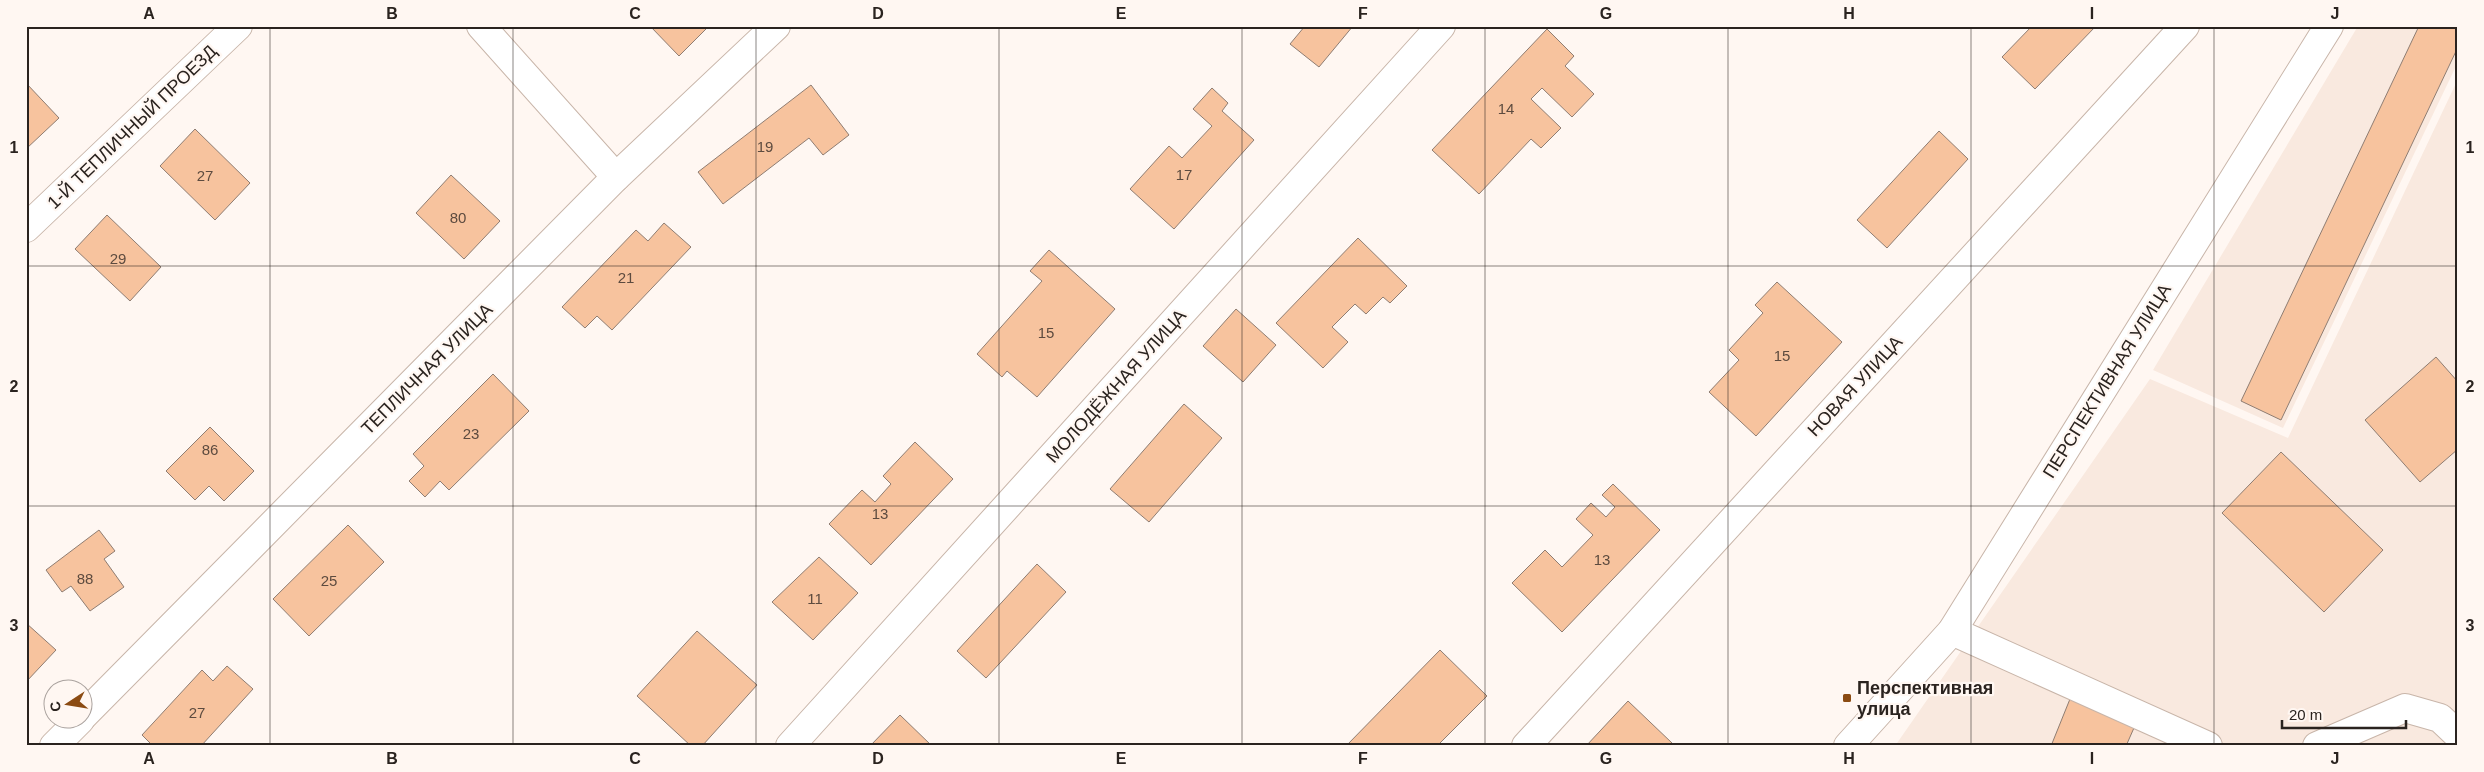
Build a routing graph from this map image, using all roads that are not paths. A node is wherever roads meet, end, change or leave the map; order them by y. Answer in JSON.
{"nodes":[{"id":1,"x":238,"y":26,"type":"edge"},
{"id":2,"x":481,"y":26,"type":"edge"},
{"id":3,"x":776,"y":26,"type":"edge"},
{"id":4,"x":1441,"y":26,"type":"edge"},
{"id":5,"x":2185,"y":26,"type":"edge"},
{"id":6,"x":2329,"y":26,"type":"edge"},
{"id":7,"x":616,"y":177,"type":"junction"},
{"id":8,"x":26,"y":228,"type":"edge"},
{"id":9,"x":1952,"y":631,"type":"junction"},
{"id":10,"x":92,"y":707,"type":"edge"},
{"id":11,"x":70,"y":730,"type":"edge"},
{"id":12,"x":2458,"y":735,"type":"edge"},
{"id":13,"x":54,"y":746,"type":"edge"},
{"id":14,"x":790,"y":746,"type":"edge"},
{"id":15,"x":1526,"y":746,"type":"edge"},
{"id":16,"x":1848,"y":746,"type":"edge"},
{"id":17,"x":2208,"y":746,"type":"edge"},
{"id":18,"x":2317,"y":746,"type":"edge"}],
"edges":[{"from":1,"to":8,"type":"street","name":"1-Й ТЕПЛИЧНЫЙ ПРОЕЗД"},
{"from":2,"to":7,"type":"street"},
{"from":3,"to":7,"type":"street","name":"ТЕПЛИЧНАЯ УЛИЦА"},
{"from":4,"to":14,"type":"street","name":"МОЛОДЁЖНАЯ УЛИЦА"},
{"from":5,"to":15,"type":"street","name":"НОВАЯ УЛИЦА"},
{"from":6,"to":9,"type":"street","name":"ПЕРСПЕКТИВНАЯ УЛИЦА"},
{"from":7,"to":10,"type":"street","name":"ТЕПЛИЧНАЯ УЛИЦА"},
{"from":9,"to":16,"type":"street","name":"ПЕРСПЕКТИВНАЯ УЛИЦА"},
{"from":9,"to":17,"type":"street"},
{"from":11,"to":13,"type":"street"},
{"from":12,"to":18,"type":"street"}]}
